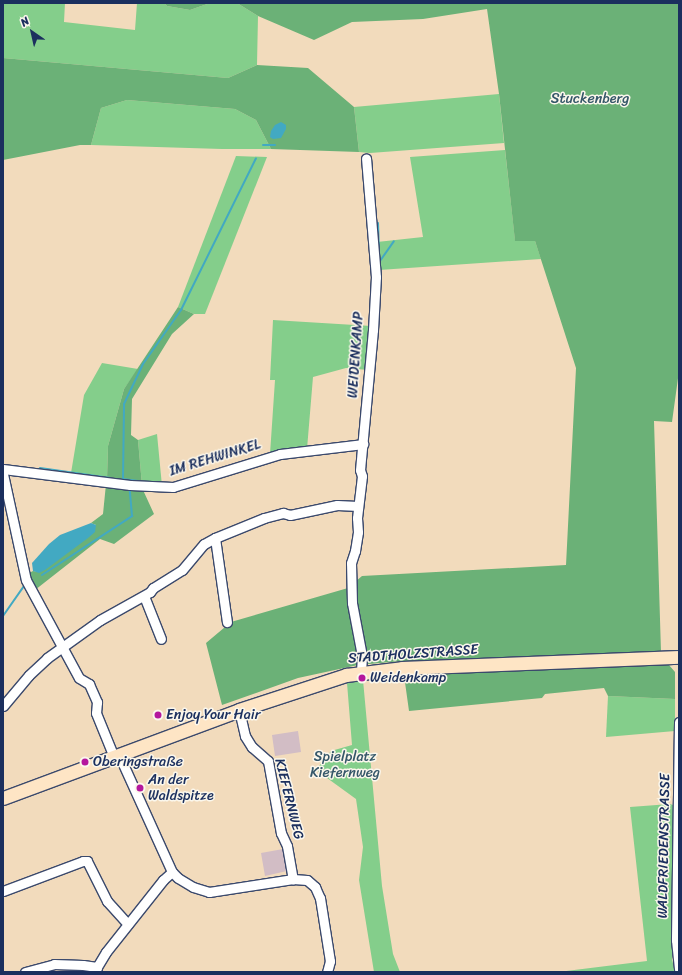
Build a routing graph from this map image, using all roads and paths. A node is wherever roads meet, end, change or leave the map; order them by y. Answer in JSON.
{"nodes":[{"id":1,"x":366,"y":158,"type":"dead end"},
{"id":2,"x":363,"y":444,"type":"junction"},
{"id":3,"x":3,"y":469,"type":"edge"},
{"id":4,"x":3,"y":474,"type":"edge"},
{"id":5,"x":358,"y":506,"type":"junction"},
{"id":6,"x":215,"y":538,"type":"junction"},
{"id":7,"x":144,"y":596,"type":"junction"},
{"id":8,"x":227,"y":622,"type":"dead end"},
{"id":9,"x":161,"y":638,"type":"dead end"},
{"id":10,"x":62,"y":648,"type":"junction"},
{"id":11,"x":679,"y":657,"type":"edge"},
{"id":12,"x":361,"y":671,"type":"junction"},
{"id":13,"x":3,"y":706,"type":"edge"},
{"id":14,"x":239,"y":710,"type":"junction"},
{"id":15,"x":679,"y":722,"type":"edge"},
{"id":16,"x":116,"y":756,"type":"junction"},
{"id":17,"x":3,"y":798,"type":"edge"},
{"id":18,"x":172,"y":872,"type":"junction"},
{"id":19,"x":293,"y":879,"type":"junction"},
{"id":20,"x":3,"y":891,"type":"edge"},
{"id":21,"x":678,"y":904,"type":"edge"},
{"id":22,"x":128,"y":924,"type":"junction"},
{"id":23,"x":97,"y":970,"type":"edge"},
{"id":24,"x":679,"y":970,"type":"edge"},
{"id":25,"x":25,"y":972,"type":"edge"},
{"id":26,"x":327,"y":972,"type":"edge"}],
"edges":[{"from":1,"to":2,"type":"street","name":"WEIDENKAMP"},
{"from":2,"to":3,"type":"street","name":"IM REHWINKEL"},
{"from":2,"to":5,"type":"street","name":"WEIDENKAMP"},
{"from":4,"to":10,"type":"street"},
{"from":5,"to":6,"type":"street"},
{"from":5,"to":12,"type":"street","name":"WEIDENKAMP"},
{"from":6,"to":7,"type":"street"},
{"from":6,"to":8,"type":"street"},
{"from":7,"to":9,"type":"street"},
{"from":7,"to":10,"type":"street"},
{"from":10,"to":13,"type":"street"},
{"from":10,"to":16,"type":"street"},
{"from":11,"to":12,"type":"street","name":"STADTHOLZSTRASSE"},
{"from":12,"to":14,"type":"street","name":"STADTHOLZSTRASSE"},
{"from":14,"to":16,"type":"street","name":"STADTHOLZSTRASSE"},
{"from":14,"to":19,"type":"street","name":"KIEFERNWEG"},
{"from":15,"to":21,"type":"street","name":"WALDFRIEDENSTRASSE"},
{"from":16,"to":17,"type":"street","name":"STADTHOLZSTRASSE"},
{"from":16,"to":18,"type":"street"},
{"from":18,"to":19,"type":"street"},
{"from":18,"to":22,"type":"street"},
{"from":19,"to":26,"type":"street"},
{"from":20,"to":22,"type":"street"},
{"from":21,"to":24,"type":"street","name":"WALDFRIEDENSTRASSE"},
{"from":22,"to":23,"type":"street"},
{"from":23,"to":25,"type":"street"}]}
